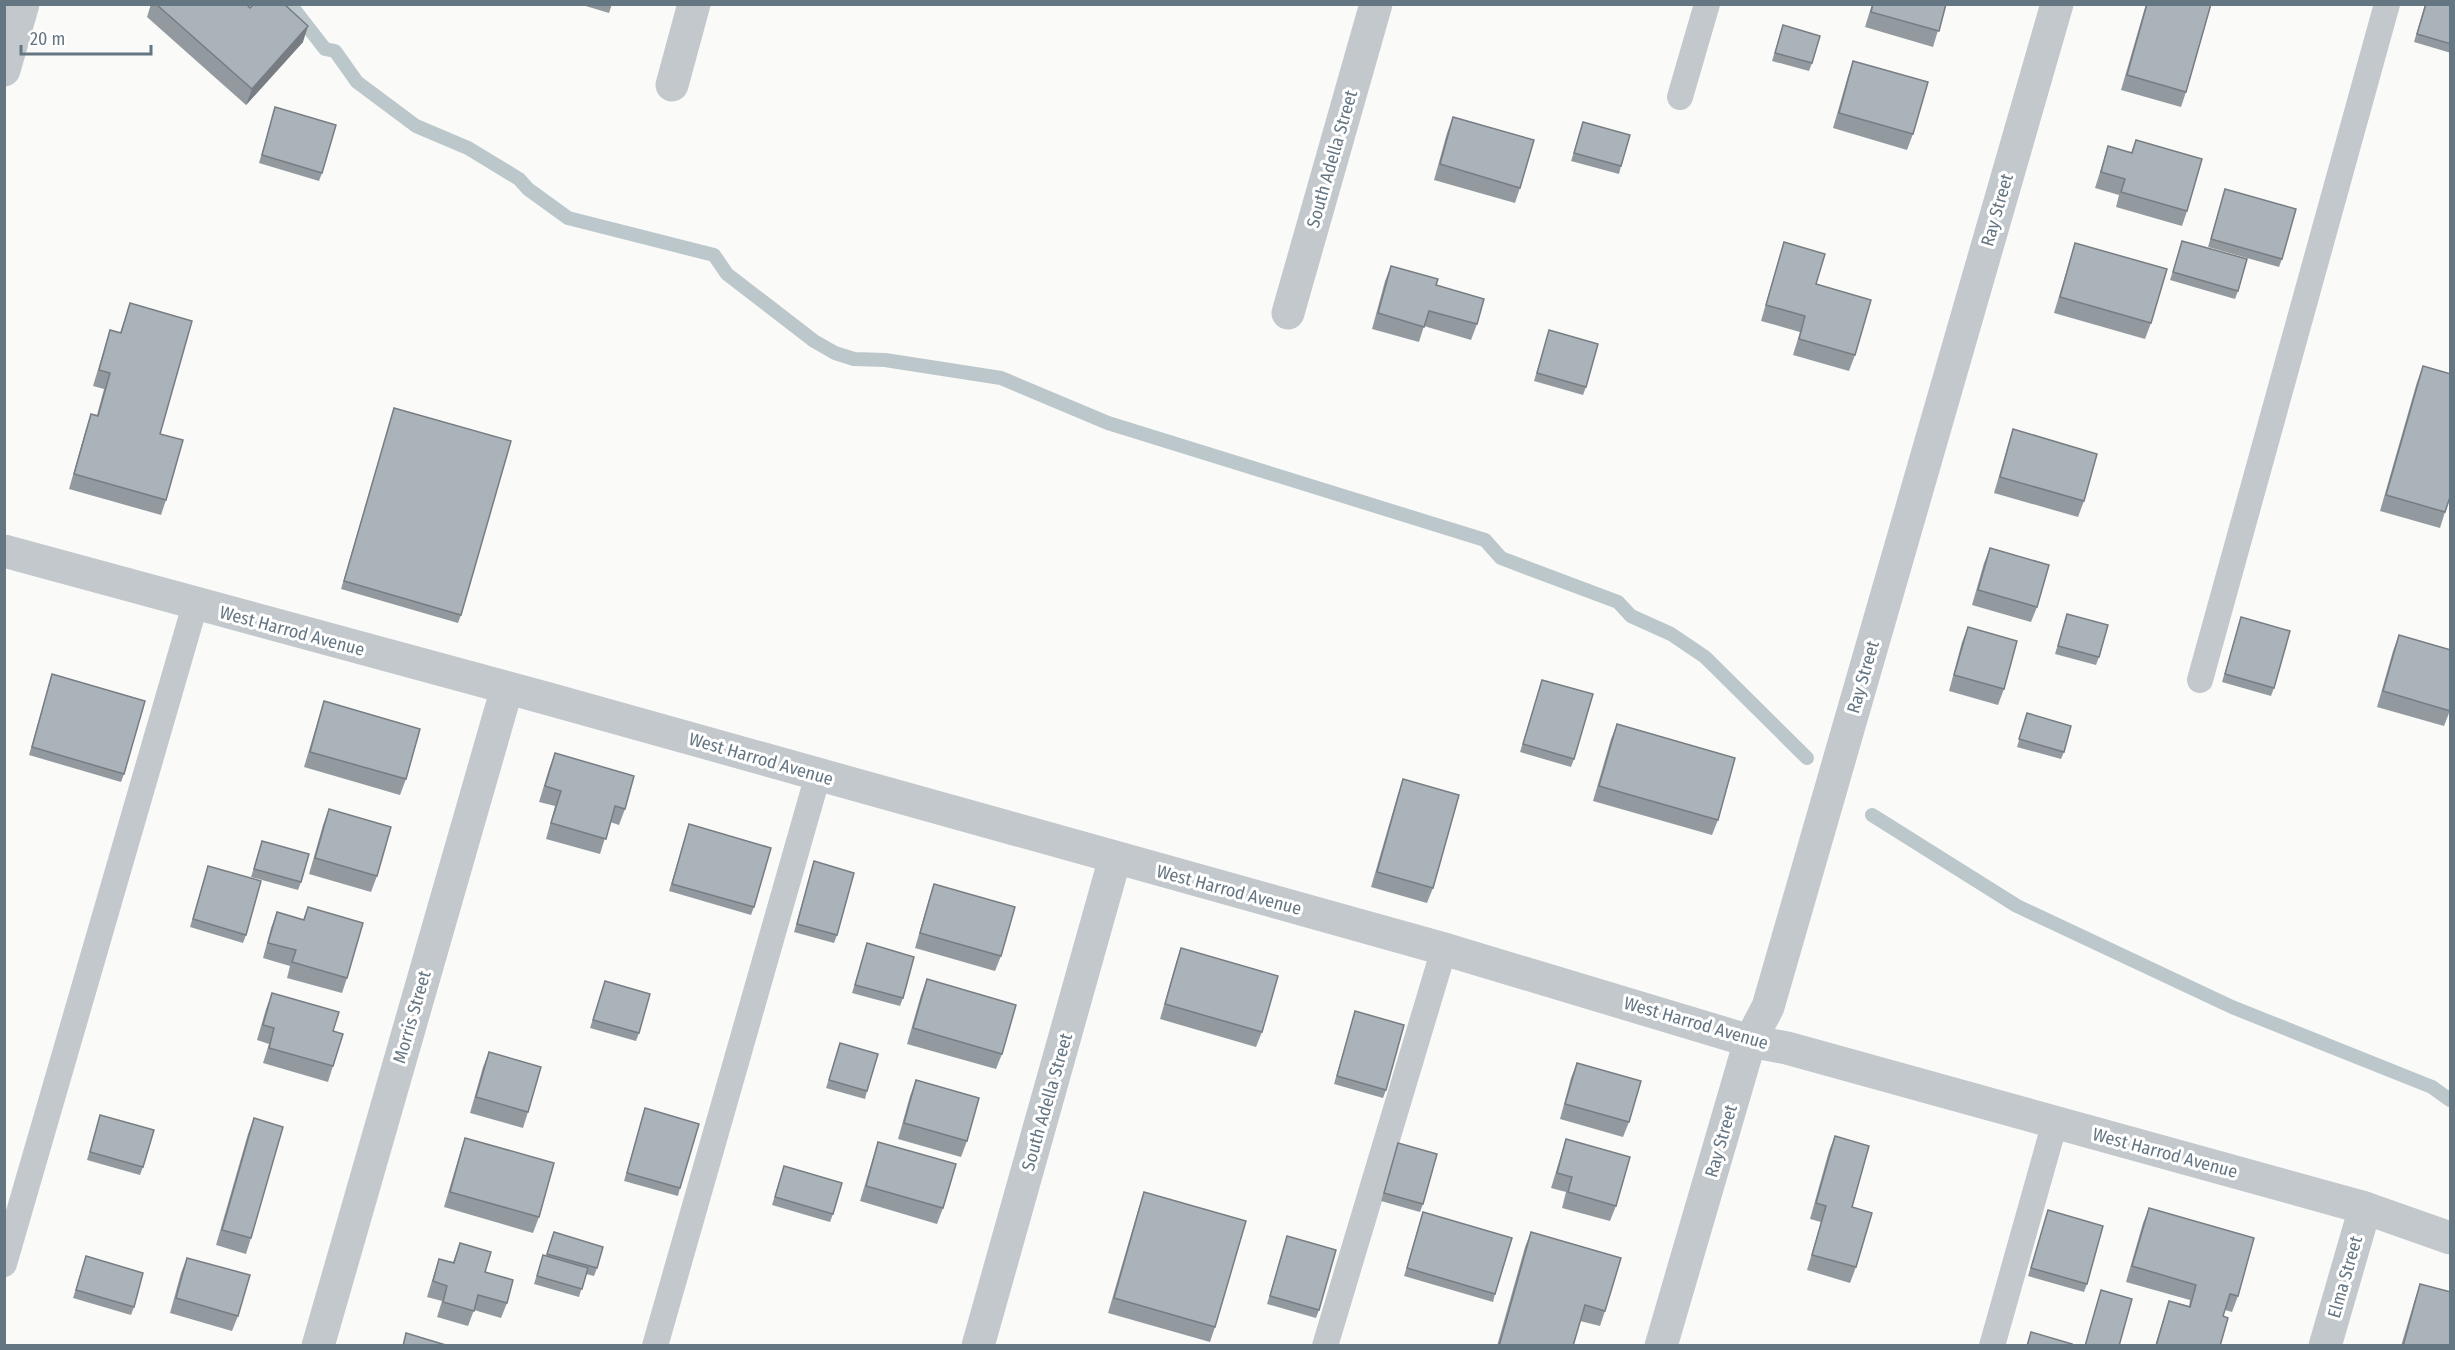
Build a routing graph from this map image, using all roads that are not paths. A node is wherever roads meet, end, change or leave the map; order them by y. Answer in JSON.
{"nodes":[{"id":1,"x":23,"y":4,"type":"edge"},
{"id":2,"x":694,"y":4,"type":"edge"},
{"id":3,"x":1376,"y":4,"type":"edge"},
{"id":4,"x":1707,"y":4,"type":"edge"},
{"id":5,"x":2057,"y":4,"type":"edge"},
{"id":6,"x":2387,"y":4,"type":"edge"},
{"id":7,"x":4,"y":70,"type":"edge"},
{"id":8,"x":672,"y":85,"type":"dead end"},
{"id":9,"x":1680,"y":98,"type":"dead end"},
{"id":10,"x":1288,"y":313,"type":"dead end"},
{"id":11,"x":4,"y":551,"type":"edge"},
{"id":12,"x":195,"y":605,"type":"junction"},
{"id":13,"x":2200,"y":680,"type":"dead end"},
{"id":14,"x":507,"y":688,"type":"junction"},
{"id":15,"x":818,"y":775,"type":"junction"},
{"id":16,"x":1116,"y":858,"type":"junction"},
{"id":17,"x":1444,"y":949,"type":"junction"},
{"id":18,"x":1750,"y":1041,"type":"junction"},
{"id":19,"x":2055,"y":1122,"type":"junction"},
{"id":20,"x":2365,"y":1208,"type":"junction"},
{"id":21,"x":2451,"y":1238,"type":"edge"},
{"id":22,"x":4,"y":1264,"type":"edge"},
{"id":23,"x":318,"y":1346,"type":"edge"},
{"id":24,"x":655,"y":1346,"type":"edge"},
{"id":25,"x":978,"y":1346,"type":"edge"},
{"id":26,"x":1325,"y":1346,"type":"edge"},
{"id":27,"x":1661,"y":1346,"type":"edge"},
{"id":28,"x":1992,"y":1346,"type":"edge"},
{"id":29,"x":2325,"y":1346,"type":"edge"}],
"edges":[{"from":1,"to":7,"type":"street"},
{"from":2,"to":8,"type":"street"},
{"from":3,"to":10,"type":"street","name":"South Adella Street"},
{"from":4,"to":9,"type":"lane"},
{"from":5,"to":18,"type":"street","name":"Ray Street"},
{"from":6,"to":13,"type":"lane"},
{"from":11,"to":12,"type":"street","name":"West Harrod Avenue"},
{"from":12,"to":14,"type":"street","name":"West Harrod Avenue"},
{"from":12,"to":22,"type":"lane"},
{"from":14,"to":15,"type":"street","name":"West Harrod Avenue"},
{"from":14,"to":23,"type":"street","name":"Morris Street"},
{"from":15,"to":16,"type":"street","name":"West Harrod Avenue"},
{"from":15,"to":24,"type":"lane"},
{"from":16,"to":17,"type":"street","name":"West Harrod Avenue"},
{"from":16,"to":25,"type":"street","name":"South Adella Street"},
{"from":17,"to":18,"type":"street","name":"West Harrod Avenue"},
{"from":17,"to":26,"type":"lane"},
{"from":18,"to":19,"type":"street","name":"West Harrod Avenue"},
{"from":18,"to":27,"type":"street","name":"Ray Street"},
{"from":19,"to":20,"type":"street","name":"West Harrod Avenue"},
{"from":19,"to":28,"type":"lane"},
{"from":20,"to":21,"type":"street","name":"West Harrod Avenue"},
{"from":20,"to":29,"type":"street","name":"Elma Street"}]}
